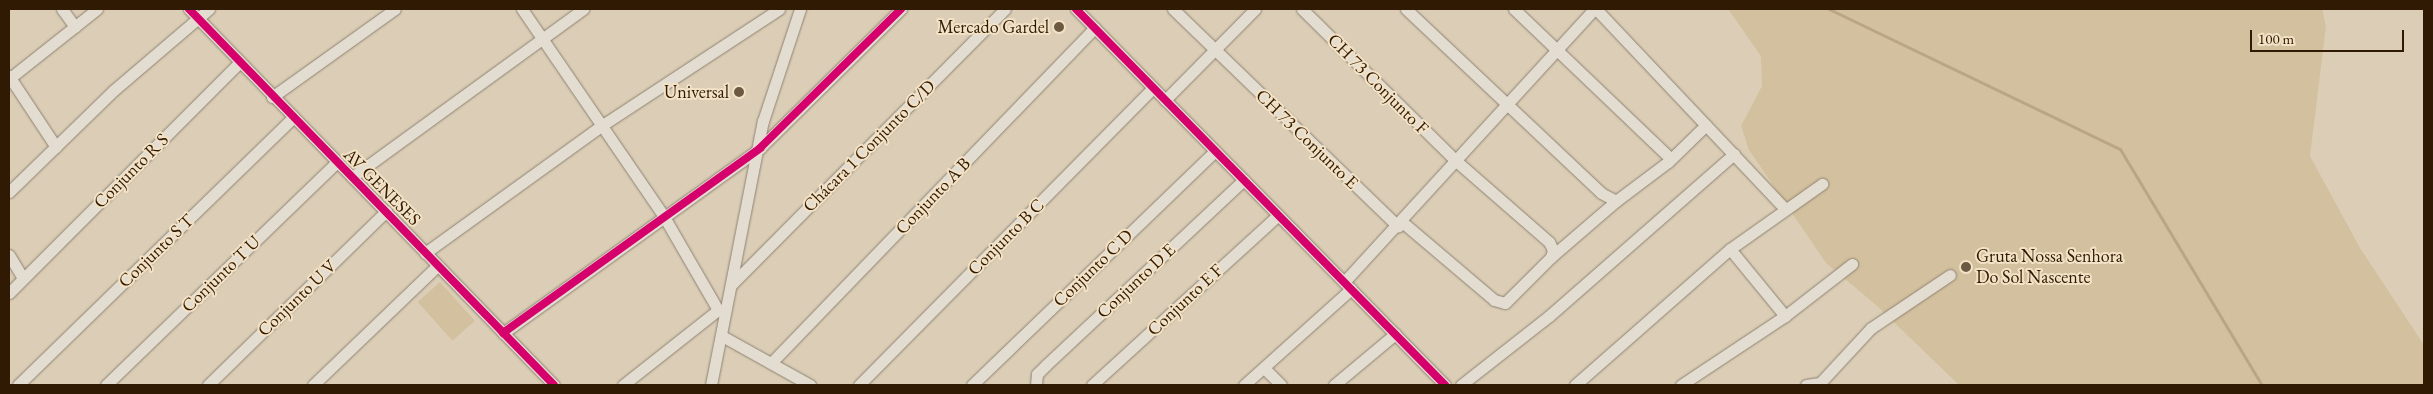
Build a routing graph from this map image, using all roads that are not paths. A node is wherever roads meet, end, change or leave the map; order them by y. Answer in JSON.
{"nodes":[{"id":1,"x":62,"y":9,"type":"edge"},
{"id":2,"x":97,"y":9,"type":"edge"},
{"id":3,"x":209,"y":9,"type":"edge"},
{"id":4,"x":395,"y":9,"type":"edge"},
{"id":5,"x":522,"y":9,"type":"edge"},
{"id":6,"x":583,"y":9,"type":"edge"},
{"id":7,"x":779,"y":9,"type":"edge"},
{"id":8,"x":800,"y":9,"type":"edge"},
{"id":9,"x":901,"y":9,"type":"edge"},
{"id":10,"x":1005,"y":9,"type":"edge"},
{"id":11,"x":1076,"y":9,"type":"edge"},
{"id":12,"x":1173,"y":9,"type":"edge"},
{"id":13,"x":1255,"y":9,"type":"edge"},
{"id":14,"x":1302,"y":9,"type":"edge"},
{"id":15,"x":1406,"y":9,"type":"edge"},
{"id":16,"x":1514,"y":9,"type":"edge"},
{"id":17,"x":1595,"y":9,"type":"edge"},
{"id":18,"x":193,"y":13,"type":"edge"},
{"id":19,"x":75,"y":27,"type":"junction"},
{"id":20,"x":1095,"y":28,"type":"junction"},
{"id":21,"x":541,"y":37,"type":"junction"},
{"id":22,"x":1557,"y":50,"type":"junction"},
{"id":23,"x":1216,"y":52,"type":"junction"},
{"id":24,"x":239,"y":63,"type":"junction"},
{"id":25,"x":9,"y":77,"type":"edge"},
{"id":26,"x":1154,"y":88,"type":"junction"},
{"id":27,"x":272,"y":96,"type":"junction"},
{"id":28,"x":1165,"y":100,"type":"junction"},
{"id":29,"x":1506,"y":105,"type":"junction"},
{"id":30,"x":293,"y":118,"type":"junction"},
{"id":31,"x":1706,"y":125,"type":"junction"},
{"id":32,"x":601,"y":126,"type":"junction"},
{"id":33,"x":56,"y":147,"type":"junction"},
{"id":34,"x":760,"y":148,"type":"junction"},
{"id":35,"x":1215,"y":151,"type":"junction"},
{"id":36,"x":1734,"y":154,"type":"junction"},
{"id":37,"x":1669,"y":158,"type":"junction"},
{"id":38,"x":1455,"y":160,"type":"junction"},
{"id":39,"x":337,"y":162,"type":"junction"},
{"id":40,"x":352,"y":178,"type":"junction"},
{"id":41,"x":1244,"y":180,"type":"junction"},
{"id":42,"x":1822,"y":184,"type":"dead end"},
{"id":43,"x":9,"y":192,"type":"edge"},
{"id":44,"x":1616,"y":200,"type":"junction"},
{"id":45,"x":1785,"y":209,"type":"junction"},
{"id":46,"x":386,"y":211,"type":"junction"},
{"id":47,"x":663,"y":215,"type":"junction"},
{"id":48,"x":1278,"y":215,"type":"junction"},
{"id":49,"x":1400,"y":223,"type":"junction"},
{"id":50,"x":1730,"y":249,"type":"junction"},
{"id":51,"x":425,"y":253,"type":"junction"},
{"id":52,"x":9,"y":255,"type":"edge"},
{"id":53,"x":1552,"y":258,"type":"junction"},
{"id":54,"x":1852,"y":264,"type":"dead end"},
{"id":55,"x":438,"y":266,"type":"junction"},
{"id":56,"x":1950,"y":275,"type":"dead end"},
{"id":57,"x":23,"y":278,"type":"junction"},
{"id":58,"x":732,"y":284,"type":"junction"},
{"id":59,"x":1347,"y":285,"type":"junction"},
{"id":60,"x":9,"y":293,"type":"edge"},
{"id":61,"x":722,"y":311,"type":"junction"},
{"id":62,"x":1785,"y":316,"type":"junction"},
{"id":63,"x":503,"y":333,"type":"junction"},
{"id":64,"x":1394,"y":334,"type":"junction"},
{"id":65,"x":722,"y":336,"type":"junction"},
{"id":66,"x":771,"y":363,"type":"junction"},
{"id":67,"x":1264,"y":368,"type":"junction"},
{"id":68,"x":18,"y":385,"type":"edge"},
{"id":69,"x":106,"y":385,"type":"edge"},
{"id":70,"x":208,"y":385,"type":"edge"},
{"id":71,"x":313,"y":385,"type":"edge"},
{"id":72,"x":554,"y":385,"type":"edge"},
{"id":73,"x":623,"y":385,"type":"edge"},
{"id":74,"x":711,"y":385,"type":"edge"},
{"id":75,"x":810,"y":385,"type":"edge"},
{"id":76,"x":859,"y":385,"type":"edge"},
{"id":77,"x":972,"y":385,"type":"edge"},
{"id":78,"x":1036,"y":385,"type":"edge"},
{"id":79,"x":1092,"y":385,"type":"edge"},
{"id":80,"x":1244,"y":385,"type":"edge"},
{"id":81,"x":1281,"y":385,"type":"edge"},
{"id":82,"x":1334,"y":385,"type":"edge"},
{"id":83,"x":1445,"y":385,"type":"edge"},
{"id":84,"x":1461,"y":385,"type":"edge"},
{"id":85,"x":1575,"y":385,"type":"edge"},
{"id":86,"x":1681,"y":385,"type":"edge"},
{"id":87,"x":1806,"y":385,"type":"edge"}],
"edges":[{"from":1,"to":19,"type":"street"},
{"from":2,"to":19,"type":"street"},
{"from":3,"to":18,"type":"street"},
{"from":4,"to":27,"type":"street"},
{"from":5,"to":21,"type":"street"},
{"from":6,"to":21,"type":"street"},
{"from":7,"to":32,"type":"street"},
{"from":8,"to":34,"type":"street"},
{"from":9,"to":34,"type":"street"},
{"from":10,"to":58,"type":"street","name":"Chácara 1 Conjunto C/D"},
{"from":11,"to":20,"type":"street"},
{"from":12,"to":23,"type":"street","name":"CH 73 Conjunto E"},
{"from":13,"to":23,"type":"street"},
{"from":14,"to":38,"type":"street","name":"CH 73 Conjunto F"},
{"from":15,"to":29,"type":"street"},
{"from":16,"to":22,"type":"street"},
{"from":17,"to":22,"type":"street"},
{"from":17,"to":31,"type":"street"},
{"from":18,"to":24,"type":"street","name":"AV GENESES"},
{"from":18,"to":33,"type":"street"},
{"from":19,"to":25,"type":"street"},
{"from":20,"to":26,"type":"street"},
{"from":20,"to":66,"type":"street","name":"Conjunto A B"},
{"from":21,"to":32,"type":"street"},
{"from":21,"to":40,"type":"street"},
{"from":22,"to":29,"type":"street"},
{"from":22,"to":37,"type":"street"},
{"from":23,"to":28,"type":"street"},
{"from":23,"to":49,"type":"street","name":"CH 73 Conjunto E"},
{"from":24,"to":27,"type":"street","name":"AV GENESES"},
{"from":24,"to":57,"type":"street","name":"Conjunto R S"},
{"from":25,"to":33,"type":"street"},
{"from":26,"to":28,"type":"street"},
{"from":26,"to":76,"type":"street","name":"Conjunto B C"},
{"from":27,"to":30,"type":"street","name":"AV GENESES"},
{"from":28,"to":35,"type":"street"},
{"from":29,"to":38,"type":"street"},
{"from":29,"to":44,"type":"street"},
{"from":30,"to":39,"type":"street","name":"AV GENESES"},
{"from":30,"to":68,"type":"street","name":"Conjunto S T"},
{"from":31,"to":36,"type":"street"},
{"from":31,"to":37,"type":"street"},
{"from":32,"to":47,"type":"street"},
{"from":32,"to":51,"type":"street"},
{"from":33,"to":43,"type":"street"},
{"from":34,"to":47,"type":"street"},
{"from":34,"to":58,"type":"street"},
{"from":35,"to":41,"type":"street"},
{"from":35,"to":77,"type":"street","name":"Conjunto C D"},
{"from":36,"to":45,"type":"street"},
{"from":36,"to":84,"type":"street"},
{"from":37,"to":44,"type":"street"},
{"from":38,"to":49,"type":"street"},
{"from":38,"to":53,"type":"street","name":"CH 73 Conjunto F"},
{"from":39,"to":40,"type":"street","name":"AV GENESES"},
{"from":39,"to":69,"type":"street","name":"Conjunto T U"},
{"from":40,"to":46,"type":"street","name":"AV GENESES"},
{"from":41,"to":48,"type":"street"},
{"from":41,"to":78,"type":"street","name":"Conjunto D E"},
{"from":42,"to":45,"type":"street"},
{"from":44,"to":53,"type":"street"},
{"from":45,"to":50,"type":"street"},
{"from":46,"to":51,"type":"street","name":"AV GENESES"},
{"from":46,"to":70,"type":"street","name":"Conjunto U V"},
{"from":47,"to":61,"type":"street"},
{"from":47,"to":63,"type":"street"},
{"from":48,"to":59,"type":"street"},
{"from":48,"to":79,"type":"street","name":"Conjunto E F"},
{"from":49,"to":53,"type":"street","name":"CH 73 Conjunto E"},
{"from":49,"to":59,"type":"street"},
{"from":50,"to":62,"type":"street"},
{"from":50,"to":85,"type":"street"},
{"from":51,"to":55,"type":"street","name":"AV GENESES"},
{"from":52,"to":57,"type":"street"},
{"from":54,"to":62,"type":"street"},
{"from":55,"to":63,"type":"street","name":"AV GENESES"},
{"from":55,"to":71,"type":"street"},
{"from":56,"to":87,"type":"street"},
{"from":57,"to":60,"type":"street","name":"Conjunto R S"},
{"from":58,"to":61,"type":"street"},
{"from":59,"to":64,"type":"street"},
{"from":59,"to":67,"type":"street"},
{"from":61,"to":65,"type":"street"},
{"from":61,"to":73,"type":"street"},
{"from":62,"to":86,"type":"street"},
{"from":63,"to":72,"type":"street","name":"AV GENESES"},
{"from":64,"to":82,"type":"street"},
{"from":64,"to":83,"type":"street"},
{"from":65,"to":66,"type":"street"},
{"from":65,"to":74,"type":"street"},
{"from":66,"to":75,"type":"street"},
{"from":67,"to":80,"type":"street"},
{"from":67,"to":81,"type":"street"}]}
